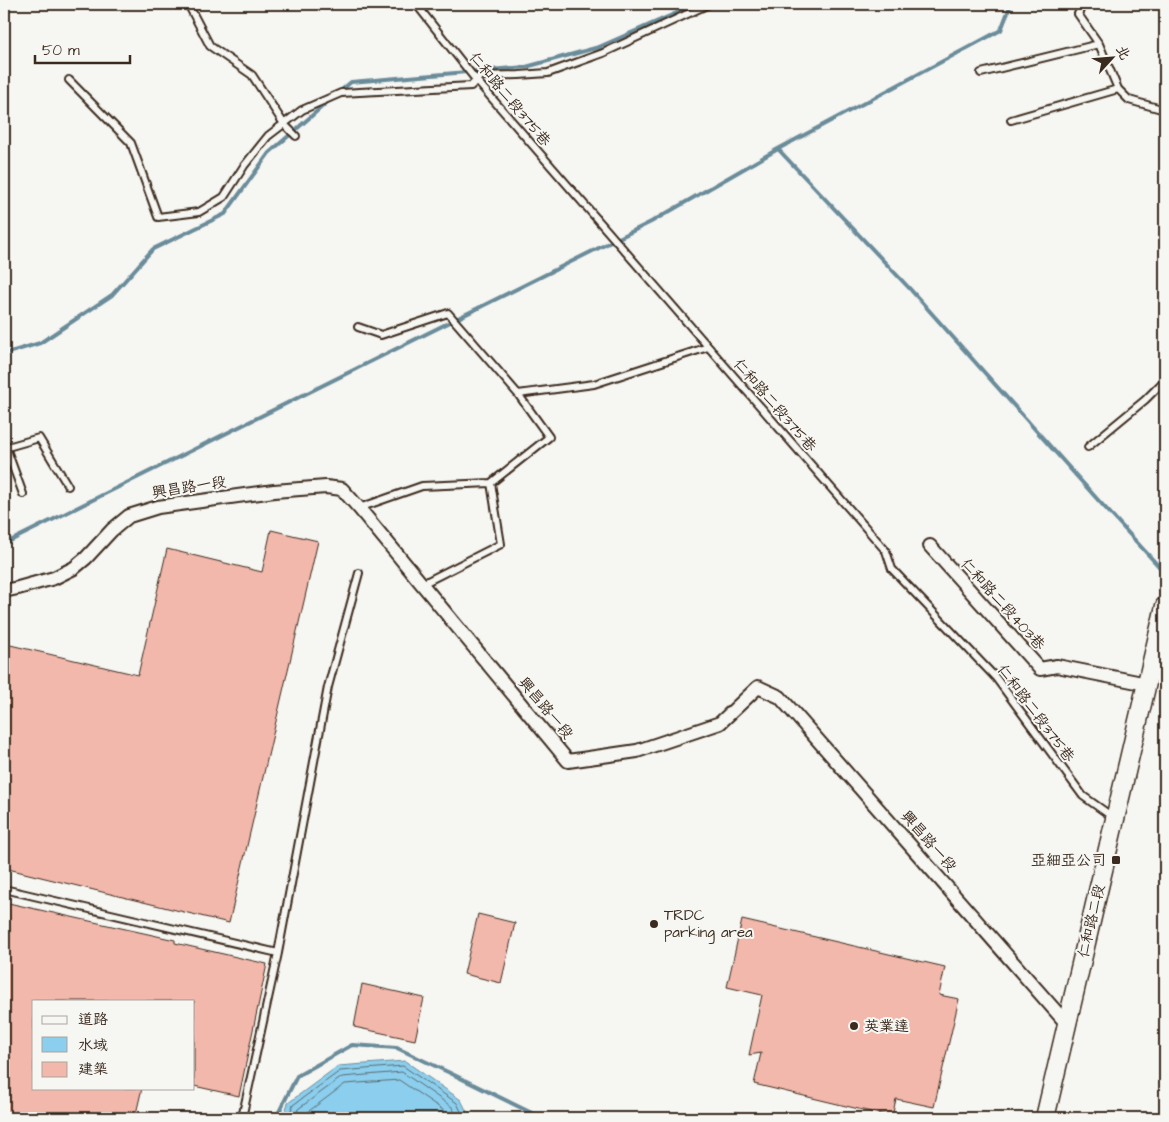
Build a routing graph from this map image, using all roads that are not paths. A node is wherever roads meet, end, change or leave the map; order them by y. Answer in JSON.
{"nodes":[{"id":1,"x":188,"y":4,"type":"edge"},
{"id":2,"x":416,"y":4,"type":"edge"},
{"id":3,"x":709,"y":4,"type":"edge"},
{"id":4,"x":1086,"y":4,"type":"edge"},
{"id":5,"x":1099,"y":44,"type":"junction"},
{"id":6,"x":981,"y":74,"type":"dead end"},
{"id":7,"x":474,"y":78,"type":"junction"},
{"id":8,"x":69,"y":80,"type":"dead end"},
{"id":9,"x":1118,"y":89,"type":"junction"},
{"id":10,"x":1165,"y":110,"type":"edge"},
{"id":11,"x":1010,"y":120,"type":"dead end"},
{"id":12,"x":287,"y":126,"type":"junction"},
{"id":13,"x":296,"y":136,"type":"dead end"},
{"id":14,"x":358,"y":327,"type":"dead end"},
{"id":15,"x":708,"y":347,"type":"junction"},
{"id":16,"x":1165,"y":380,"type":"edge"},
{"id":17,"x":518,"y":394,"type":"junction"},
{"id":18,"x":5,"y":446,"type":"edge"},
{"id":19,"x":1088,"y":447,"type":"dead end"},
{"id":20,"x":491,"y":483,"type":"junction"},
{"id":21,"x":68,"y":486,"type":"dead end"},
{"id":22,"x":23,"y":494,"type":"dead end"},
{"id":23,"x":359,"y":508,"type":"junction"},
{"id":24,"x":930,"y":546,"type":"dead end"},
{"id":25,"x":359,"y":574,"type":"dead end"},
{"id":26,"x":422,"y":584,"type":"junction"},
{"id":27,"x":4,"y":591,"type":"edge"},
{"id":28,"x":1165,"y":606,"type":"edge"},
{"id":29,"x":1147,"y":684,"type":"junction"},
{"id":30,"x":1115,"y":819,"type":"junction"},
{"id":31,"x":4,"y":889,"type":"edge"},
{"id":32,"x":278,"y":953,"type":"junction"},
{"id":33,"x":1067,"y":1024,"type":"junction"},
{"id":34,"x":242,"y":1118,"type":"edge"},
{"id":35,"x":1046,"y":1118,"type":"edge"}],
"edges":[{"from":1,"to":12,"type":"lane"},
{"from":2,"to":7,"type":"lane","name":"仁和路二段375巷"},
{"from":3,"to":7,"type":"lane"},
{"from":4,"to":5,"type":"lane"},
{"from":5,"to":6,"type":"lane"},
{"from":5,"to":9,"type":"lane"},
{"from":7,"to":12,"type":"lane"},
{"from":7,"to":15,"type":"lane","name":"仁和路二段375巷"},
{"from":8,"to":12,"type":"lane"},
{"from":9,"to":10,"type":"lane"},
{"from":9,"to":11,"type":"lane"},
{"from":12,"to":13,"type":"lane"},
{"from":14,"to":17,"type":"lane"},
{"from":15,"to":17,"type":"lane"},
{"from":15,"to":30,"type":"lane","name":"仁和路二段375巷"},
{"from":16,"to":19,"type":"lane"},
{"from":17,"to":20,"type":"lane"},
{"from":18,"to":21,"type":"lane"},
{"from":18,"to":22,"type":"lane"},
{"from":20,"to":23,"type":"lane"},
{"from":20,"to":26,"type":"lane"},
{"from":23,"to":26,"type":"street","name":"興昌路一段"},
{"from":23,"to":27,"type":"street","name":"興昌路一段"},
{"from":24,"to":29,"type":"street","name":"仁和路二段403巷"},
{"from":25,"to":32,"type":"lane"},
{"from":26,"to":33,"type":"street","name":"興昌路一段"},
{"from":28,"to":29,"type":"main road","name":"仁和路二段"},
{"from":29,"to":30,"type":"main road","name":"仁和路二段"},
{"from":30,"to":33,"type":"main road","name":"仁和路二段"},
{"from":31,"to":32,"type":"lane"},
{"from":32,"to":34,"type":"lane"},
{"from":33,"to":35,"type":"main road","name":"仁和路二段"}]}
